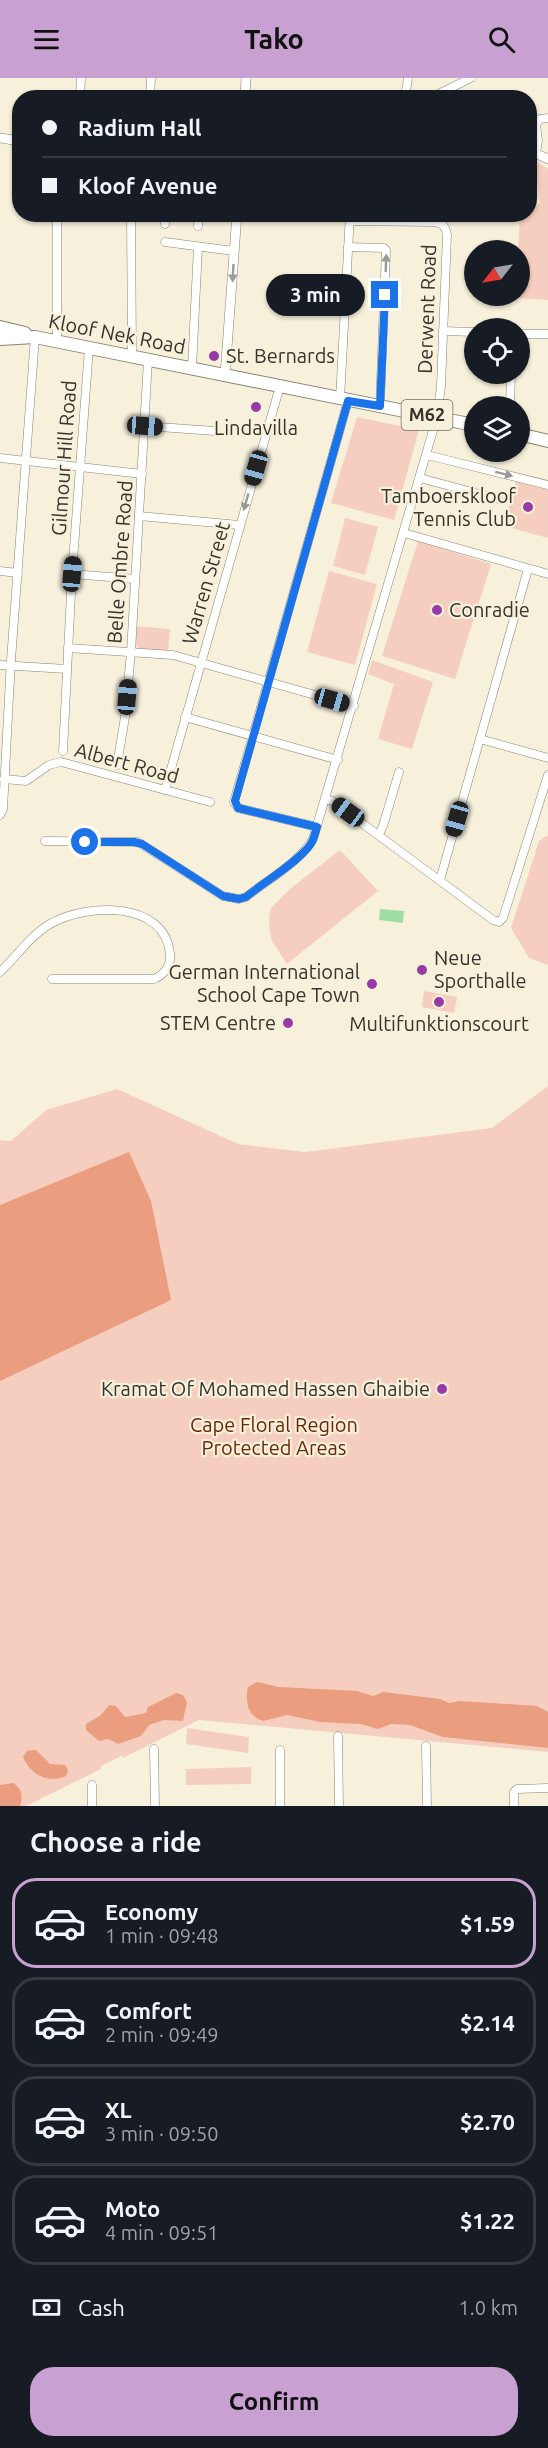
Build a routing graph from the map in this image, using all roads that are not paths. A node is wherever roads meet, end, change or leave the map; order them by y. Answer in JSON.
{"nodes":[{"id":1,"x":471,"y":78,"type":"edge"},
{"id":2,"x":446,"y":90,"type":"edge"},
{"id":3,"x":57,"y":222,"type":"edge"},
{"id":4,"x":131,"y":222,"type":"edge"},
{"id":5,"x":198,"y":222,"type":"edge"},
{"id":6,"x":236,"y":222,"type":"edge"},
{"id":7,"x":350,"y":222,"type":"edge"},
{"id":8,"x":432,"y":222,"type":"edge"},
{"id":9,"x":198,"y":226,"type":"dead end"},
{"id":10,"x":165,"y":242,"type":"dead end"},
{"id":11,"x":198,"y":246,"type":"junction"},
{"id":12,"x":348,"y":247,"type":"junction"},
{"id":13,"x":234,"y":251,"type":"junction"},
{"id":14,"x":0,"y":327,"type":"edge"},
{"id":15,"x":443,"y":331,"type":"junction"},
{"id":16,"x":464,"y":332,"type":"edge"},
{"id":17,"x":530,"y":334,"type":"edge"},
{"id":18,"x":548,"y":334,"type":"edge"},
{"id":19,"x":4,"y":337,"type":"edge"},
{"id":20,"x":34,"y":337,"type":"junction"},
{"id":21,"x":57,"y":342,"type":"junction"},
{"id":22,"x":89,"y":348,"type":"junction"},
{"id":23,"x":132,"y":357,"type":"junction"},
{"id":24,"x":148,"y":360,"type":"junction"},
{"id":25,"x":192,"y":368,"type":"junction"},
{"id":26,"x":225,"y":375,"type":"junction"},
{"id":27,"x":280,"y":386,"type":"junction"},
{"id":28,"x":344,"y":400,"type":"junction"},
{"id":29,"x":380,"y":406,"type":"junction"},
{"id":30,"x":438,"y":417,"type":"junction"},
{"id":31,"x":464,"y":423,"type":"edge"},
{"id":32,"x":145,"y":426,"type":"junction"},
{"id":33,"x":216,"y":431,"type":"dead end"},
{"id":34,"x":530,"y":437,"type":"edge"},
{"id":35,"x":548,"y":441,"type":"edge"},
{"id":36,"x":427,"y":455,"type":"junction"},
{"id":37,"x":0,"y":458,"type":"edge"},
{"id":38,"x":25,"y":461,"type":"junction"},
{"id":39,"x":80,"y":467,"type":"junction"},
{"id":40,"x":142,"y":474,"type":"junction"},
{"id":41,"x":420,"y":478,"type":"junction"},
{"id":42,"x":548,"y":485,"type":"edge"},
{"id":43,"x":498,"y":499,"type":"dead end"},
{"id":44,"x":139,"y":516,"type":"junction"},
{"id":45,"x":239,"y":525,"type":"junction"},
{"id":46,"x":404,"y":533,"type":"junction"},
{"id":47,"x":528,"y":569,"type":"junction"},
{"id":48,"x":0,"y":571,"type":"edge"},
{"id":49,"x":18,"y":573,"type":"junction"},
{"id":50,"x":72,"y":574,"type":"junction"},
{"id":51,"x":548,"y":574,"type":"edge"},
{"id":52,"x":135,"y":579,"type":"junction"},
{"id":53,"x":68,"y":648,"type":"junction"},
{"id":54,"x":131,"y":652,"type":"junction"},
{"id":55,"x":200,"y":662,"type":"junction"},
{"id":56,"x":0,"y":665,"type":"edge"},
{"id":57,"x":11,"y":666,"type":"junction"},
{"id":58,"x":67,"y":669,"type":"junction"},
{"id":59,"x":268,"y":682,"type":"junction"},
{"id":60,"x":354,"y":706,"type":"junction"},
{"id":61,"x":185,"y":717,"type":"junction"},
{"id":62,"x":253,"y":735,"type":"junction"},
{"id":63,"x":480,"y":739,"type":"junction"},
{"id":64,"x":63,"y":751,"type":"dead end"},
{"id":65,"x":548,"y":758,"type":"edge"},
{"id":66,"x":338,"y":760,"type":"junction"},
{"id":67,"x":117,"y":765,"type":"dead end"},
{"id":68,"x":399,"y":772,"type":"dead end"},
{"id":69,"x":548,"y":775,"type":"edge"},
{"id":70,"x":4,"y":779,"type":"junction"},
{"id":71,"x":165,"y":790,"type":"junction"},
{"id":72,"x":326,"y":798,"type":"junction"},
{"id":73,"x":210,"y":802,"type":"dead end"},
{"id":74,"x":0,"y":815,"type":"edge"},
{"id":75,"x":317,"y":827,"type":"junction"},
{"id":76,"x":379,"y":834,"type":"junction"},
{"id":77,"x":45,"y":841,"type":"dead end"},
{"id":78,"x":440,"y":880,"type":"junction"},
{"id":79,"x":0,"y":972,"type":"edge"},
{"id":80,"x":52,"y":979,"type":"dead end"},
{"id":81,"x":338,"y":1736,"type":"dead end"},
{"id":82,"x":426,"y":1746,"type":"dead end"},
{"id":83,"x":154,"y":1749,"type":"dead end"},
{"id":84,"x":280,"y":1750,"type":"dead end"},
{"id":85,"x":92,"y":1785,"type":"dead end"},
{"id":86,"x":548,"y":1788,"type":"edge"},
{"id":87,"x":92,"y":1806,"type":"edge"},
{"id":88,"x":155,"y":1806,"type":"edge"},
{"id":89,"x":280,"y":1806,"type":"edge"},
{"id":90,"x":339,"y":1806,"type":"edge"},
{"id":91,"x":427,"y":1806,"type":"edge"},
{"id":92,"x":514,"y":1806,"type":"edge"}],
"edges":[{"from":1,"to":2,"type":"street"},
{"from":3,"to":21,"type":"street"},
{"from":4,"to":23,"type":"street"},
{"from":5,"to":9,"type":"street"},
{"from":6,"to":13,"type":"street"},
{"from":7,"to":12,"type":"street"},
{"from":8,"to":15,"type":"street","name":"Derwent Road"},
{"from":10,"to":11,"type":"street"},
{"from":11,"to":13,"type":"street"},
{"from":11,"to":25,"type":"street"},
{"from":12,"to":28,"type":"street"},
{"from":29,"to":12,"type":"street","one_way":true},
{"from":13,"to":26,"type":"street","one_way":true},
{"from":14,"to":20,"type":"main road","number":"M62"},
{"from":15,"to":16,"type":"street"},
{"from":15,"to":30,"type":"street","name":"Derwent Road"},
{"from":17,"to":18,"type":"street"},
{"from":19,"to":20,"type":"main road","number":"M62"},
{"from":20,"to":21,"type":"main road","name":"Kloof Nek Road","number":"M62"},
{"from":20,"to":38,"type":"street"},
{"from":21,"to":22,"type":"main road","name":"Kloof Nek Road","number":"M62"},
{"from":22,"to":23,"type":"main road","name":"Kloof Nek Road","number":"M62"},
{"from":22,"to":39,"type":"street","name":"Gilmour Hill Road"},
{"from":23,"to":24,"type":"main road","name":"Kloof Nek Road","number":"M62"},
{"from":24,"to":25,"type":"main road","name":"Kloof Nek Road","number":"M62"},
{"from":24,"to":32,"type":"street","name":"Belle Ombre Road"},
{"from":25,"to":26,"type":"main road","name":"Kloof Nek Road","number":"M62"},
{"from":26,"to":27,"type":"main road","name":"Kloof Nek Road","number":"M62"},
{"from":27,"to":28,"type":"main road","name":"Kloof Nek Road","number":"M62"},
{"from":27,"to":45,"type":"street","name":"Warren Street","one_way":true},
{"from":28,"to":29,"type":"main road","name":"Kloof Nek Road","number":"M62"},
{"from":28,"to":59,"type":"street"},
{"from":29,"to":30,"type":"main road","name":"Kloof Nek Road","number":"M62"},
{"from":30,"to":31,"type":"main road","name":"Kloof Nek Road","number":"M62"},
{"from":30,"to":36,"type":"street","name":"Derwent Road"},
{"from":32,"to":33,"type":"street"},
{"from":32,"to":40,"type":"street","name":"Belle Ombre Road"},
{"from":34,"to":35,"type":"main road"},
{"from":36,"to":41,"type":"street","name":"Derwent Road"},
{"from":36,"to":42,"type":"street","one_way":true},
{"from":37,"to":38,"type":"street"},
{"from":38,"to":39,"type":"street"},
{"from":38,"to":49,"type":"street"},
{"from":39,"to":40,"type":"street"},
{"from":39,"to":50,"type":"street","name":"Gilmour Hill Road"},
{"from":40,"to":44,"type":"street","name":"Belle Ombre Road"},
{"from":41,"to":43,"type":"street"},
{"from":41,"to":46,"type":"street","name":"Derwent Road"},
{"from":44,"to":45,"type":"street"},
{"from":44,"to":52,"type":"street","name":"Belle Ombre Road"},
{"from":45,"to":55,"type":"street","name":"Warren Street"},
{"from":46,"to":47,"type":"street"},
{"from":46,"to":60,"type":"street","name":"Derwent Road"},
{"from":47,"to":51,"type":"street"},
{"from":47,"to":63,"type":"street"},
{"from":48,"to":49,"type":"street"},
{"from":49,"to":57,"type":"street"},
{"from":50,"to":52,"type":"street"},
{"from":50,"to":53,"type":"street","name":"Gilmour Hill Road"},
{"from":52,"to":54,"type":"street","name":"Belle Ombre Road"},
{"from":53,"to":54,"type":"street"},
{"from":53,"to":58,"type":"street","name":"Gilmour Hill Road"},
{"from":54,"to":55,"type":"street"},
{"from":54,"to":67,"type":"street","name":"Belle Ombre Road"},
{"from":55,"to":59,"type":"street"},
{"from":55,"to":61,"type":"street","name":"Warren Street"},
{"from":56,"to":57,"type":"street"},
{"from":57,"to":58,"type":"street"},
{"from":57,"to":70,"type":"street"},
{"from":58,"to":64,"type":"street","name":"Gilmour Hill Road"},
{"from":59,"to":60,"type":"street"},
{"from":59,"to":62,"type":"street"},
{"from":60,"to":66,"type":"street","name":"Derwent Road"},
{"from":61,"to":62,"type":"street"},
{"from":61,"to":71,"type":"street","name":"Warren Street"},
{"from":62,"to":66,"type":"street"},
{"from":62,"to":75,"type":"street"},
{"from":63,"to":65,"type":"street"},
{"from":63,"to":78,"type":"street"},
{"from":66,"to":72,"type":"street","name":"Derwent Road"},
{"from":68,"to":76,"type":"street"},
{"from":69,"to":78,"type":"street"},
{"from":70,"to":71,"type":"street","name":"Albert Road"},
{"from":70,"to":74,"type":"street"},
{"from":71,"to":73,"type":"street","name":"Albert Road"},
{"from":72,"to":75,"type":"street","name":"Derwent Road"},
{"from":72,"to":76,"type":"street"},
{"from":75,"to":77,"type":"street","name":"Derwent Road"},
{"from":76,"to":78,"type":"street"},
{"from":79,"to":80,"type":"street"},
{"from":81,"to":90,"type":"street"},
{"from":82,"to":91,"type":"street"},
{"from":83,"to":88,"type":"street"},
{"from":84,"to":89,"type":"street"},
{"from":85,"to":87,"type":"street"},
{"from":86,"to":92,"type":"street"}]}
